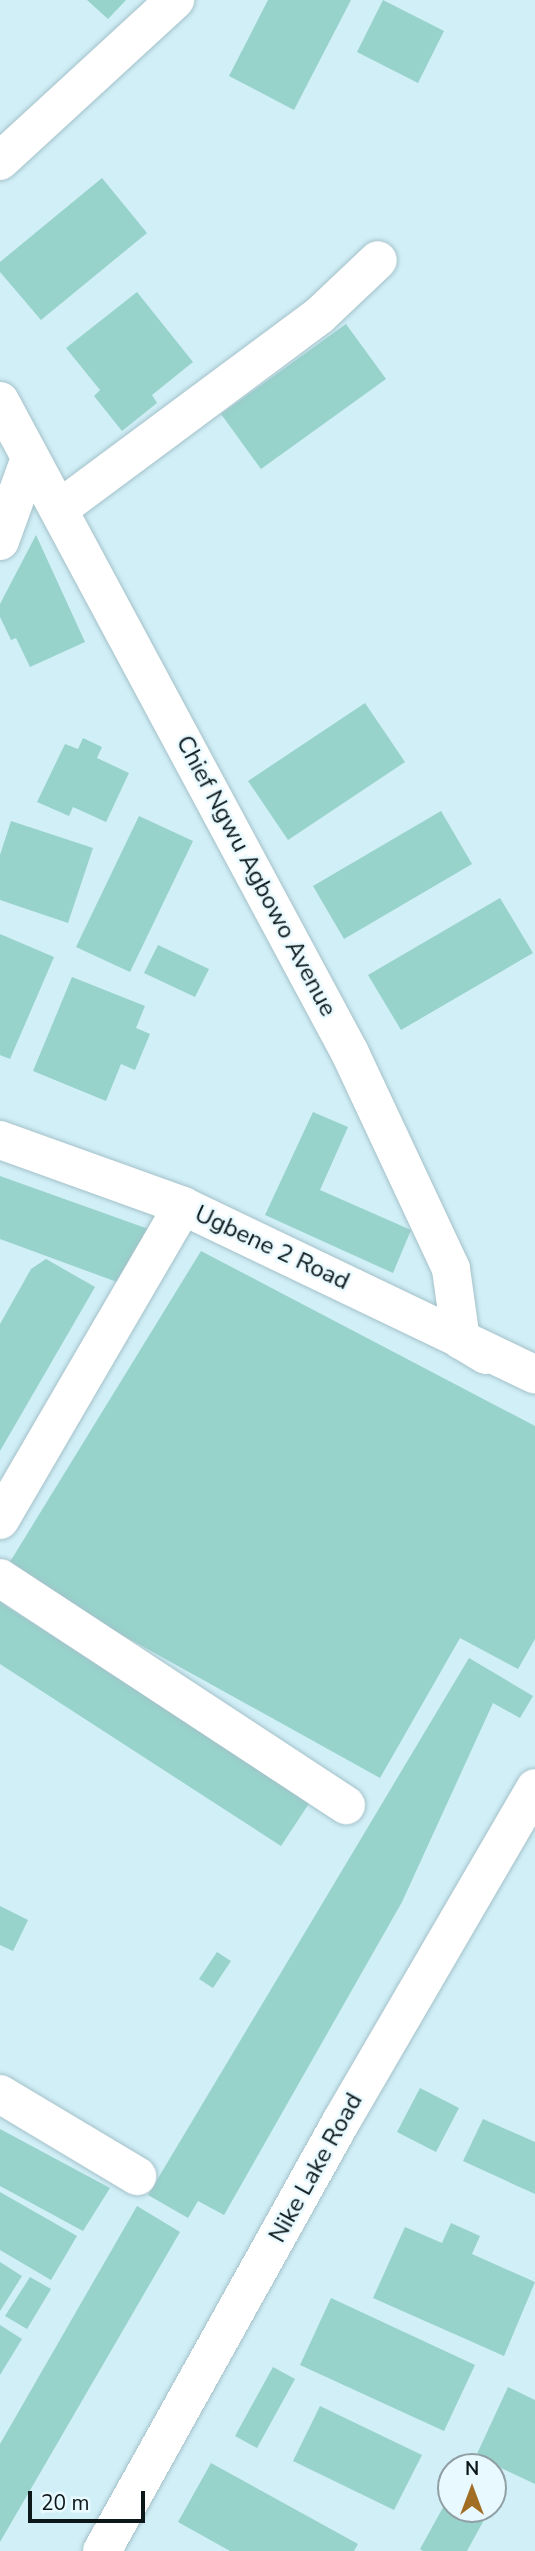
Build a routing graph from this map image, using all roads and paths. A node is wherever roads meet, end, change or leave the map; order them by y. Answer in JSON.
{"nodes":[{"id":1,"x":175,"y":0,"type":"edge"},
{"id":2,"x":0,"y":161,"type":"edge"},
{"id":3,"x":378,"y":260,"type":"dead end"},
{"id":4,"x":0,"y":401,"type":"edge"},
{"id":5,"x":29,"y":461,"type":"junction"},
{"id":6,"x":59,"y":509,"type":"junction"},
{"id":7,"x":0,"y":541,"type":"edge"},
{"id":8,"x":0,"y":1140,"type":"edge"},
{"id":9,"x":183,"y":1206,"type":"junction"},
{"id":10,"x":486,"y":1355,"type":"junction"},
{"id":11,"x":535,"y":1375,"type":"edge"},
{"id":12,"x":0,"y":1520,"type":"edge"},
{"id":13,"x":0,"y":1578,"type":"edge"},
{"id":14,"x":535,"y":1788,"type":"edge"},
{"id":15,"x":346,"y":1805,"type":"dead end"},
{"id":16,"x":0,"y":2094,"type":"edge"},
{"id":17,"x":137,"y":2176,"type":"dead end"},
{"id":18,"x":102,"y":2551,"type":"edge"}],
"edges":[{"from":1,"to":2,"type":"street"},
{"from":3,"to":6,"type":"street"},
{"from":4,"to":5,"type":"street","name":"Chief Ngwu Agbowo Avenue"},
{"from":5,"to":6,"type":"street","name":"Chief Ngwu Agbowo Avenue"},
{"from":5,"to":7,"type":"street"},
{"from":6,"to":10,"type":"street","name":"Chief Ngwu Agbowo Avenue"},
{"from":8,"to":9,"type":"street","name":"Ugbene 2 Road"},
{"from":9,"to":10,"type":"street","name":"Ugbene 2 Road"},
{"from":9,"to":12,"type":"street"},
{"from":10,"to":11,"type":"street","name":"Ugbene 2 Road"},
{"from":13,"to":15,"type":"street"},
{"from":14,"to":18,"type":"street","name":"Nike Lake Road"},
{"from":16,"to":17,"type":"street"}]}
